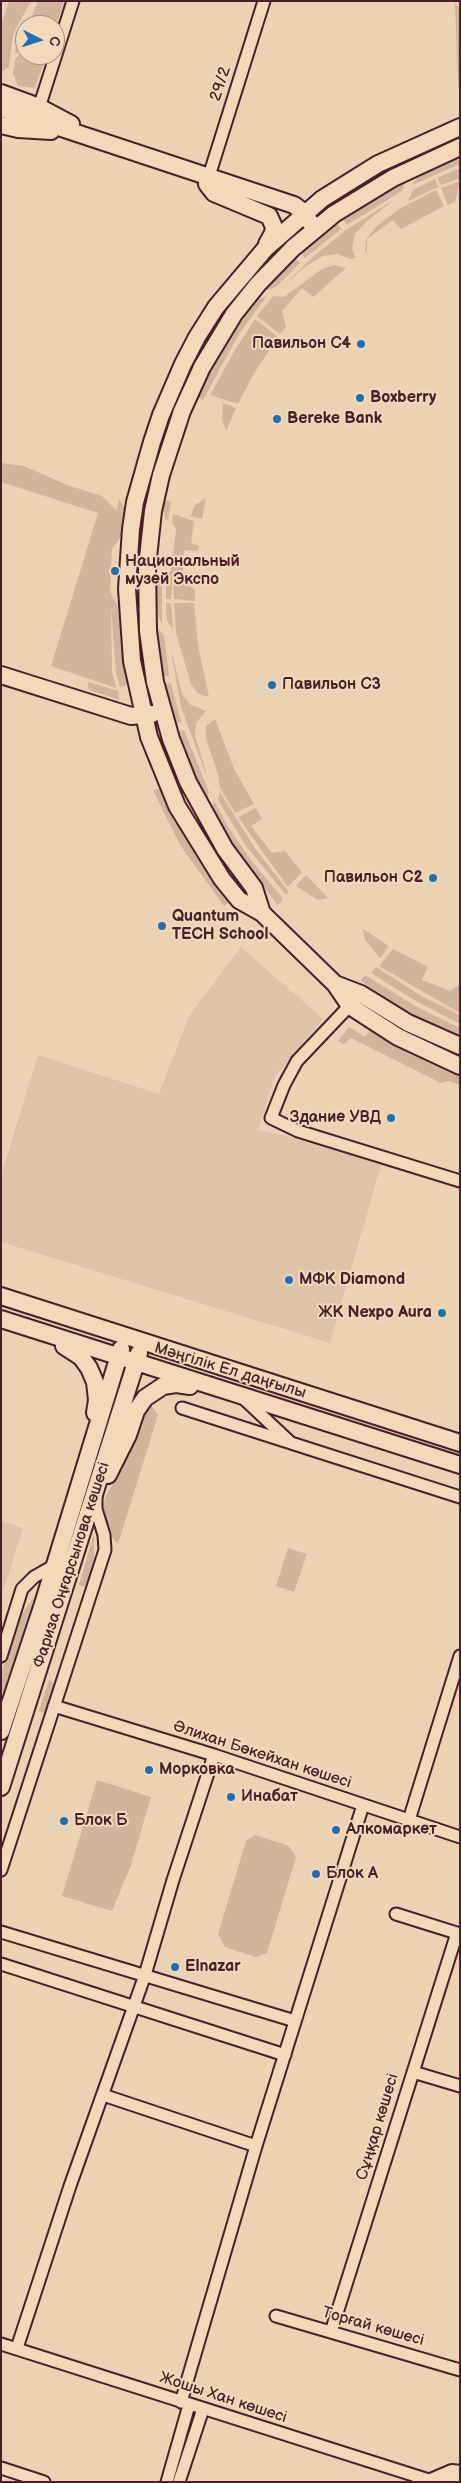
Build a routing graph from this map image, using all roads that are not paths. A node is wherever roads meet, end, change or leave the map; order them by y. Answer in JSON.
{"nodes":[{"id":1,"x":74,"y":1,"type":"edge"},
{"id":2,"x":264,"y":1,"type":"edge"},
{"id":3,"x":1,"y":93,"type":"edge"},
{"id":4,"x":1,"y":108,"type":"edge"},
{"id":5,"x":38,"y":114,"type":"junction"},
{"id":6,"x":1,"y":125,"type":"edge"},
{"id":7,"x":460,"y":127,"type":"edge"},
{"id":8,"x":74,"y":132,"type":"junction"},
{"id":9,"x":460,"y":147,"type":"edge"},
{"id":10,"x":209,"y":176,"type":"junction"},
{"id":11,"x":304,"y":213,"type":"junction"},
{"id":12,"x":315,"y":228,"type":"junction"},
{"id":13,"x":265,"y":249,"type":"junction"},
{"id":14,"x":1,"y":675,"type":"edge"},
{"id":15,"x":162,"y":711,"type":"junction"},
{"id":16,"x":143,"y":716,"type":"junction"},
{"id":17,"x":262,"y":913,"type":"junction"},
{"id":18,"x":355,"y":1000,"type":"junction"},
{"id":19,"x":460,"y":1046,"type":"edge"},
{"id":20,"x":460,"y":1066,"type":"edge"},
{"id":21,"x":460,"y":1181,"type":"edge"},
{"id":22,"x":1,"y":1296,"type":"edge"},
{"id":23,"x":1,"y":1318,"type":"edge"},
{"id":24,"x":17,"y":1324,"type":"junction"},
{"id":25,"x":124,"y":1337,"type":"junction"},
{"id":26,"x":142,"y":1343,"type":"junction"},
{"id":27,"x":118,"y":1357,"type":"junction"},
{"id":28,"x":136,"y":1363,"type":"junction"},
{"id":29,"x":234,"y":1393,"type":"junction"},
{"id":30,"x":182,"y":1408,"type":"dead end"},
{"id":31,"x":94,"y":1437,"type":"junction"},
{"id":32,"x":291,"y":1443,"type":"junction"},
{"id":33,"x":460,"y":1444,"type":"edge"},
{"id":34,"x":460,"y":1465,"type":"edge"},
{"id":35,"x":96,"y":1488,"type":"junction"},
{"id":36,"x":460,"y":1497,"type":"edge"},
{"id":37,"x":55,"y":1565,"type":"junction"},
{"id":38,"x":28,"y":1649,"type":"junction"},
{"id":39,"x":1,"y":1656,"type":"edge"},
{"id":40,"x":460,"y":1656,"type":"edge"},
{"id":41,"x":54,"y":1706,"type":"junction"},
{"id":42,"x":1,"y":1731,"type":"edge"},
{"id":43,"x":214,"y":1755,"type":"junction"},
{"id":44,"x":1,"y":1765,"type":"edge"},
{"id":45,"x":1,"y":1787,"type":"edge"},
{"id":46,"x":363,"y":1805,"type":"junction"},
{"id":47,"x":409,"y":1820,"type":"junction"},
{"id":48,"x":460,"y":1837,"type":"edge"},
{"id":49,"x":1,"y":1870,"type":"edge"},
{"id":50,"x":396,"y":1914,"type":"dead end"},
{"id":51,"x":1,"y":1932,"type":"edge"},
{"id":52,"x":458,"y":1933,"type":"edge"},
{"id":53,"x":1,"y":1964,"type":"edge"},
{"id":54,"x":145,"y":1975,"type":"junction"},
{"id":55,"x":134,"y":2007,"type":"junction"},
{"id":56,"x":295,"y":2022,"type":"junction"},
{"id":57,"x":285,"y":2055,"type":"junction"},
{"id":58,"x":412,"y":2072,"type":"junction"},
{"id":59,"x":460,"y":2086,"type":"edge"},
{"id":60,"x":103,"y":2094,"type":"junction"},
{"id":61,"x":256,"y":2146,"type":"junction"},
{"id":62,"x":276,"y":2316,"type":"dead end"},
{"id":63,"x":331,"y":2332,"type":"junction"},
{"id":64,"x":1,"y":2344,"type":"edge"},
{"id":65,"x":17,"y":2348,"type":"junction"},
{"id":66,"x":460,"y":2370,"type":"edge"},
{"id":67,"x":185,"y":2404,"type":"junction"},
{"id":68,"x":203,"y":2409,"type":"junction"},
{"id":69,"x":1,"y":2468,"type":"edge"},
{"id":70,"x":460,"y":2474,"type":"edge"},
{"id":71,"x":432,"y":2481,"type":"edge"},
{"id":72,"x":44,"y":2482,"type":"edge"},
{"id":73,"x":167,"y":2482,"type":"edge"},
{"id":74,"x":179,"y":2482,"type":"edge"}],
"edges":[{"from":1,"to":5,"type":"street"},
{"from":2,"to":10,"type":"street","name":"29/2"},
{"from":3,"to":5,"type":"street"},
{"from":4,"to":5,"type":"street"},
{"from":5,"to":8,"type":"street"},
{"from":6,"to":8,"type":"street"},
{"from":7,"to":11,"type":"street"},
{"from":8,"to":10,"type":"street"},
{"from":9,"to":12,"type":"street"},
{"from":10,"to":11,"type":"street"},
{"from":10,"to":13,"type":"street"},
{"from":11,"to":12,"type":"street"},
{"from":11,"to":13,"type":"street"},
{"from":12,"to":15,"type":"street"},
{"from":13,"to":16,"type":"street"},
{"from":14,"to":16,"type":"street"},
{"from":15,"to":16,"type":"street"},
{"from":15,"to":17,"type":"street"},
{"from":16,"to":17,"type":"street"},
{"from":17,"to":18,"type":"street"},
{"from":18,"to":19,"type":"street"},
{"from":18,"to":20,"type":"street"},
{"from":18,"to":21,"type":"street"},
{"from":22,"to":25,"type":"street","name":"Мәңгілік Ел даңғылы"},
{"from":23,"to":24,"type":"street","name":"Мәңгілік Ел даңғылы"},
{"from":24,"to":27,"type":"street","name":"Мәңгілік Ел даңғылы"},
{"from":24,"to":31,"type":"street"},
{"from":25,"to":26,"type":"street","name":"Мәңгілік Ел даңғылы"},
{"from":25,"to":27,"type":"street","name":"Фариза Оңғарсынова көшесі"},
{"from":26,"to":28,"type":"street","name":"Фариза Оңғарсынова көшесі"},
{"from":26,"to":33,"type":"street","name":"Мәңгілік Ел даңғылы"},
{"from":27,"to":28,"type":"street","name":"Мәңгілік Ел даңғылы"},
{"from":27,"to":31,"type":"street","name":"Фариза Оңғарсынова көшесі"},
{"from":28,"to":29,"type":"street","name":"Мәңгілік Ел даңғылы"},
{"from":28,"to":35,"type":"street","name":"Фариза Оңғарсынова көшесі"},
{"from":29,"to":32,"type":"street"},
{"from":29,"to":34,"type":"street","name":"Мәңгілік Ел даңғылы"},
{"from":29,"to":35,"type":"street"},
{"from":30,"to":32,"type":"street"},
{"from":31,"to":37,"type":"street","name":"Фариза Оңғарсынова көшесі"},
{"from":32,"to":36,"type":"street"},
{"from":35,"to":41,"type":"street"},
{"from":35,"to":45,"type":"street","name":"Фариза Оңғарсынова көшесі"},
{"from":37,"to":38,"type":"street","name":"Фариза Оңғарсынова көшесі"},
{"from":37,"to":39,"type":"street"},
{"from":38,"to":42,"type":"street","name":"Фариза Оңғарсынова көшесі"},
{"from":38,"to":44,"type":"street"},
{"from":40,"to":47,"type":"street"},
{"from":41,"to":43,"type":"street","name":"Әлихан Бөкейхан көшесі"},
{"from":41,"to":49,"type":"street"},
{"from":43,"to":46,"type":"street","name":"Әлихан Бөкейхан көшесі"},
{"from":43,"to":54,"type":"street"},
{"from":46,"to":47,"type":"street","name":"Әлихан Бөкейхан көшесі"},
{"from":46,"to":56,"type":"street"},
{"from":47,"to":48,"type":"street","name":"Әлихан Бөкейхан көшесі"},
{"from":50,"to":52,"type":"street"},
{"from":51,"to":54,"type":"street"},
{"from":52,"to":58,"type":"street","name":"Сұңқар көшесі"},
{"from":53,"to":55,"type":"street"},
{"from":54,"to":55,"type":"street"},
{"from":54,"to":56,"type":"street"},
{"from":55,"to":57,"type":"street"},
{"from":55,"to":60,"type":"street"},
{"from":56,"to":57,"type":"street"},
{"from":57,"to":61,"type":"street"},
{"from":58,"to":59,"type":"street"},
{"from":58,"to":63,"type":"street","name":"Сұңқар көшесі"},
{"from":60,"to":61,"type":"street"},
{"from":60,"to":65,"type":"street"},
{"from":61,"to":67,"type":"street"},
{"from":62,"to":63,"type":"street","name":"Торғай көшесі"},
{"from":63,"to":66,"type":"street","name":"Торғай көшесі"},
{"from":64,"to":65,"type":"street","name":"Жошы Хан көшесі"},
{"from":65,"to":67,"type":"street","name":"Жошы Хан көшесі"},
{"from":67,"to":68,"type":"street","name":"Жошы Хан көшесі"},
{"from":67,"to":73,"type":"street"},
{"from":68,"to":71,"type":"street","name":"Жошы Хан көшесі"},
{"from":68,"to":74,"type":"street"},
{"from":69,"to":72,"type":"street"},
{"from":70,"to":71,"type":"street"}]}
